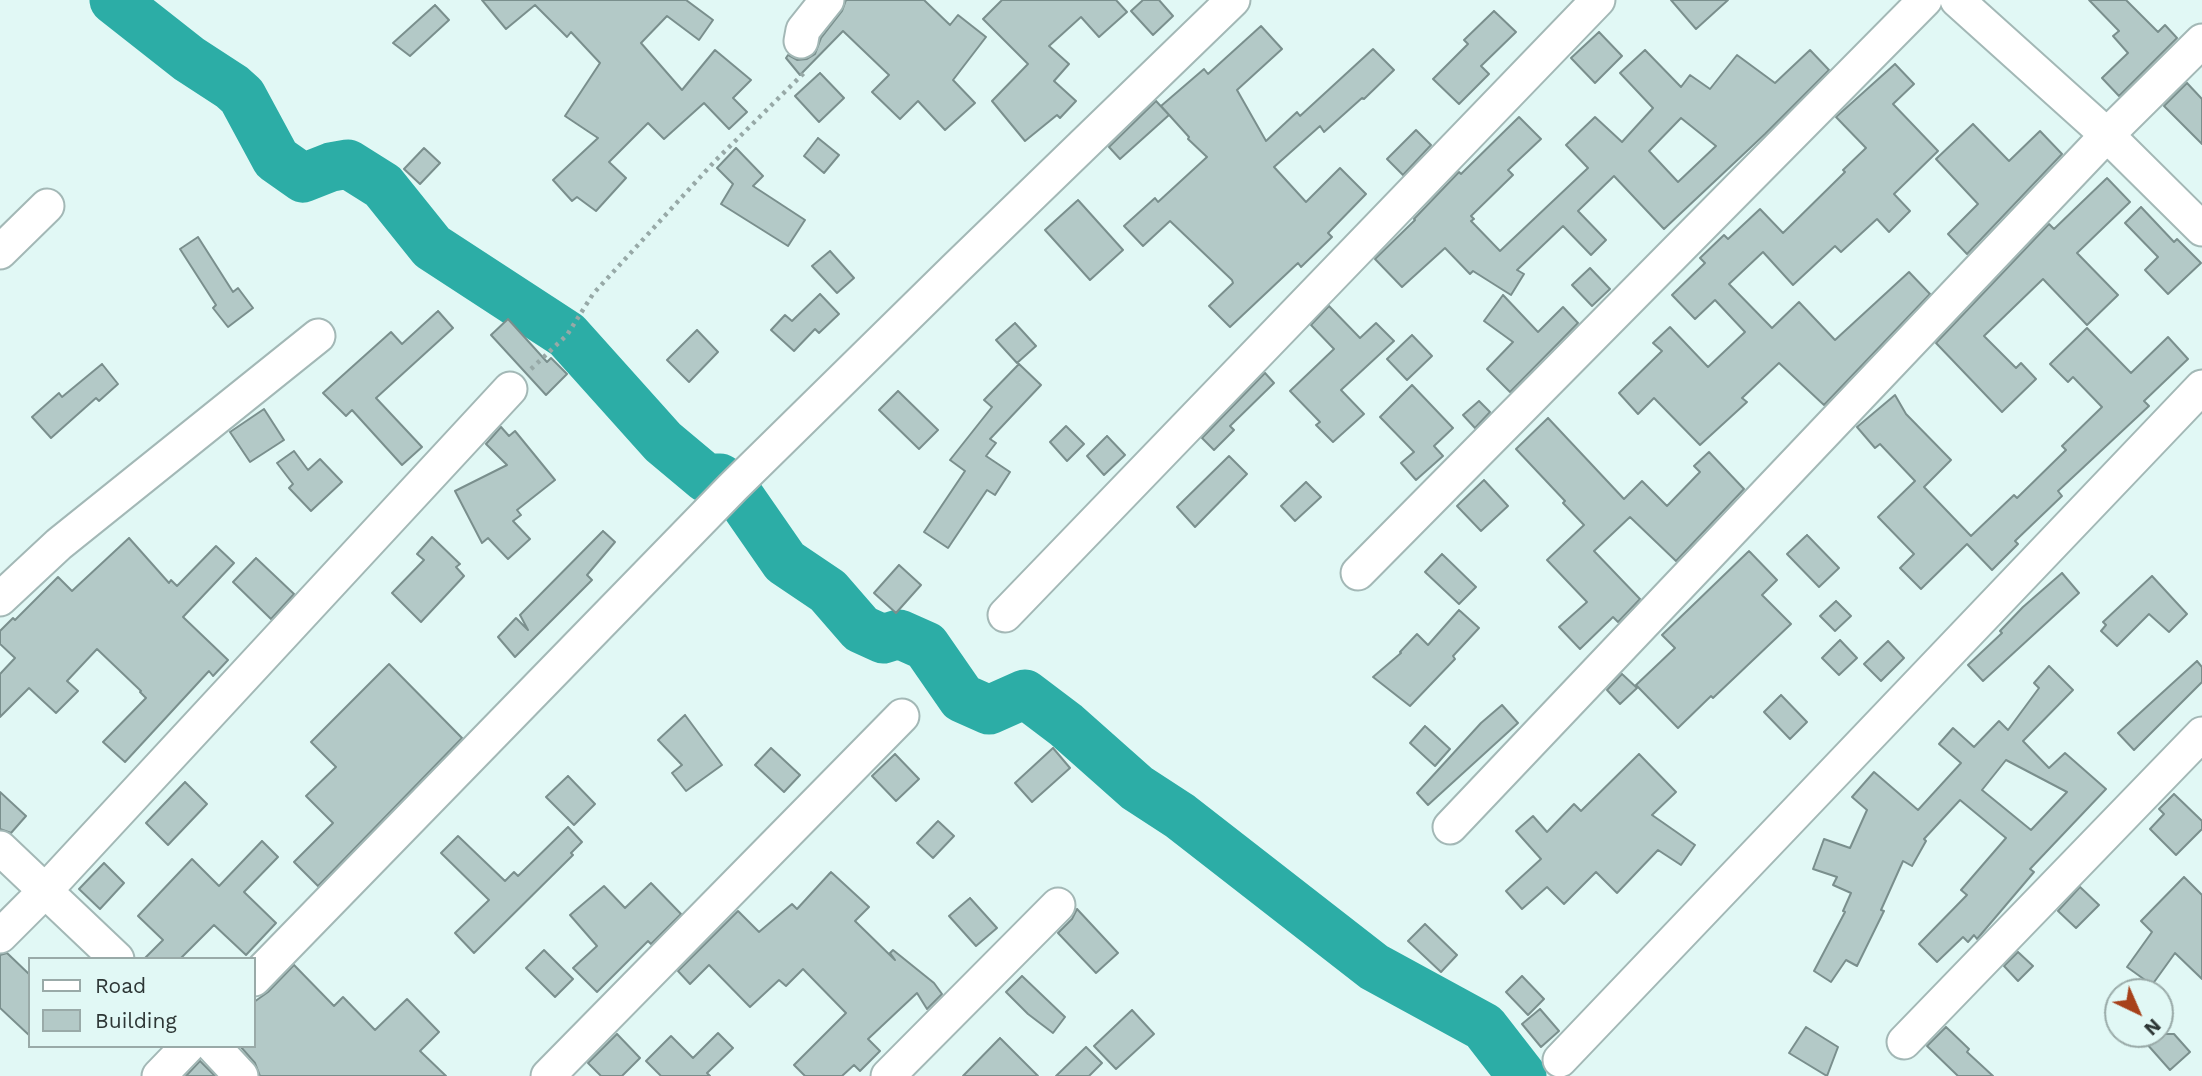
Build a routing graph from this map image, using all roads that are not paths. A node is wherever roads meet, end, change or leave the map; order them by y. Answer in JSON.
{"nodes":[{"id":1,"x":827,"y":0,"type":"edge"},
{"id":2,"x":1233,"y":0,"type":"edge"},
{"id":3,"x":1598,"y":0,"type":"edge"},
{"id":4,"x":1925,"y":0,"type":"edge"},
{"id":5,"x":1957,"y":0,"type":"edge"},
{"id":6,"x":801,"y":41,"type":"road end"},
{"id":7,"x":2202,"y":41,"type":"edge"},
{"id":8,"x":2107,"y":135,"type":"junction"},
{"id":9,"x":47,"y":206,"type":"dead end"},
{"id":10,"x":2202,"y":229,"type":"edge"},
{"id":11,"x":0,"y":252,"type":"edge"},
{"id":12,"x":318,"y":335,"type":"dead end"},
{"id":13,"x":2202,"y":387,"type":"edge"},
{"id":14,"x":510,"y":389,"type":"road end"},
{"id":15,"x":1358,"y":573,"type":"dead end"},
{"id":16,"x":0,"y":599,"type":"edge"},
{"id":17,"x":1005,"y":615,"type":"dead end"},
{"id":18,"x":902,"y":716,"type":"dead end"},
{"id":19,"x":2202,"y":734,"type":"edge"},
{"id":20,"x":1450,"y":827,"type":"dead end"},
{"id":21,"x":0,"y":848,"type":"edge"},
{"id":22,"x":44,"y":892,"type":"junction"},
{"id":23,"x":1058,"y":905,"type":"dead end"},
{"id":24,"x":0,"y":936,"type":"edge"},
{"id":25,"x":115,"y":957,"type":"edge"},
{"id":26,"x":256,"y":977,"type":"edge"},
{"id":27,"x":1905,"y":1042,"type":"dead end"},
{"id":28,"x":186,"y":1048,"type":"edge"},
{"id":29,"x":215,"y":1048,"type":"edge"},
{"id":30,"x":1560,"y":1060,"type":"dead end"},
{"id":31,"x":159,"y":1076,"type":"edge"},
{"id":32,"x":241,"y":1076,"type":"edge"},
{"id":33,"x":548,"y":1076,"type":"edge"},
{"id":34,"x":888,"y":1076,"type":"edge"}],
"edges":[{"from":1,"to":6,"type":"street"},
{"from":2,"to":26,"type":"street"},
{"from":3,"to":17,"type":"street"},
{"from":4,"to":15,"type":"street"},
{"from":5,"to":8,"type":"street"},
{"from":7,"to":8,"type":"street"},
{"from":8,"to":10,"type":"street"},
{"from":8,"to":20,"type":"street"},
{"from":9,"to":11,"type":"street"},
{"from":12,"to":16,"type":"street"},
{"from":13,"to":30,"type":"street"},
{"from":14,"to":22,"type":"street"},
{"from":18,"to":33,"type":"street"},
{"from":19,"to":27,"type":"street"},
{"from":21,"to":22,"type":"street"},
{"from":22,"to":24,"type":"street"},
{"from":22,"to":25,"type":"street"},
{"from":23,"to":34,"type":"street"},
{"from":28,"to":31,"type":"street"},
{"from":29,"to":32,"type":"street"}]}
